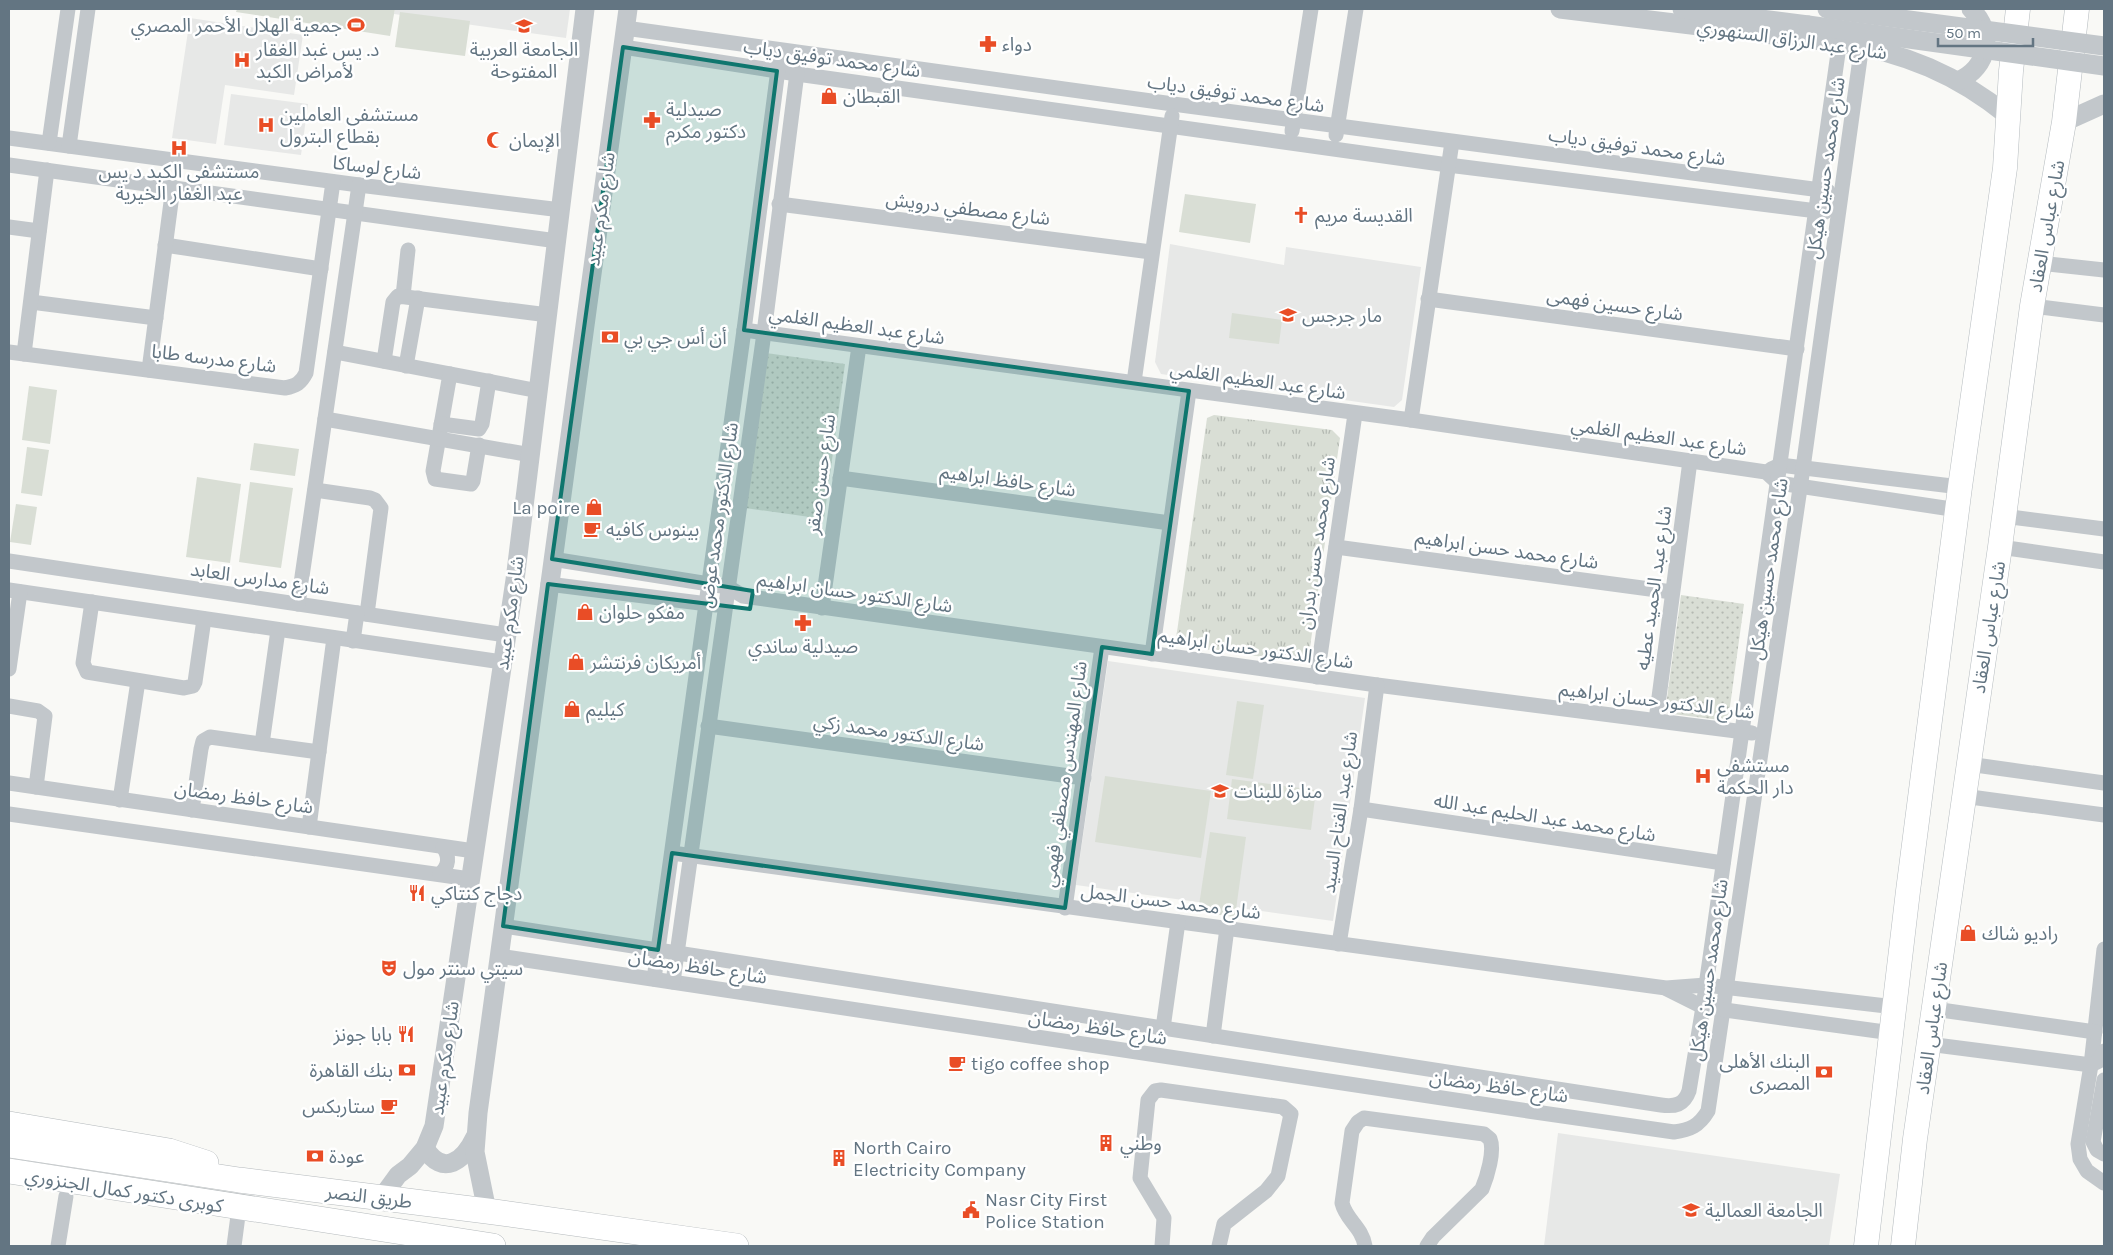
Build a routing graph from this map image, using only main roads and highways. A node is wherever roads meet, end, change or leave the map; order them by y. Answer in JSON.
{"nodes":[{"id":1,"x":2018,"y":9,"type":"edge"},
{"id":2,"x":2077,"y":9,"type":"edge"},
{"id":3,"x":9,"y":1124,"type":"edge"},
{"id":4,"x":9,"y":1145,"type":"edge"},
{"id":5,"x":9,"y":1171,"type":"edge"},
{"id":6,"x":239,"y":1180,"type":"junction"},
{"id":7,"x":9,"y":1187,"type":"edge"},
{"id":8,"x":238,"y":1208,"type":"junction"},
{"id":9,"x":415,"y":1240,"type":"edge"},
{"id":10,"x":485,"y":1246,"type":"edge"},
{"id":11,"x":736,"y":1246,"type":"edge"},
{"id":12,"x":1866,"y":1246,"type":"edge"},
{"id":13,"x":1903,"y":1246,"type":"edge"}],
"edges":[{"from":1,"to":12,"type":"main road","name":"شارع عباس العقاد"},
{"from":2,"to":13,"type":"main road","name":"شارع عباس العقاد"},
{"from":3,"to":6,"type":"highway","name":"طريق النصر"},
{"from":4,"to":6,"type":"highway","name":"كوبرى دكتور كمال الجنزوري"},
{"from":5,"to":8,"type":"highway","name":"كوبرى دكتور كمال الجنزوري"},
{"from":6,"to":11,"type":"highway","name":"طريق النصر"},
{"from":7,"to":8,"type":"highway","name":"طريق النصر"},
{"from":8,"to":9,"type":"highway","name":"طريق النصر"},
{"from":9,"to":10,"type":"highway","name":"طريق النصر"}]}
